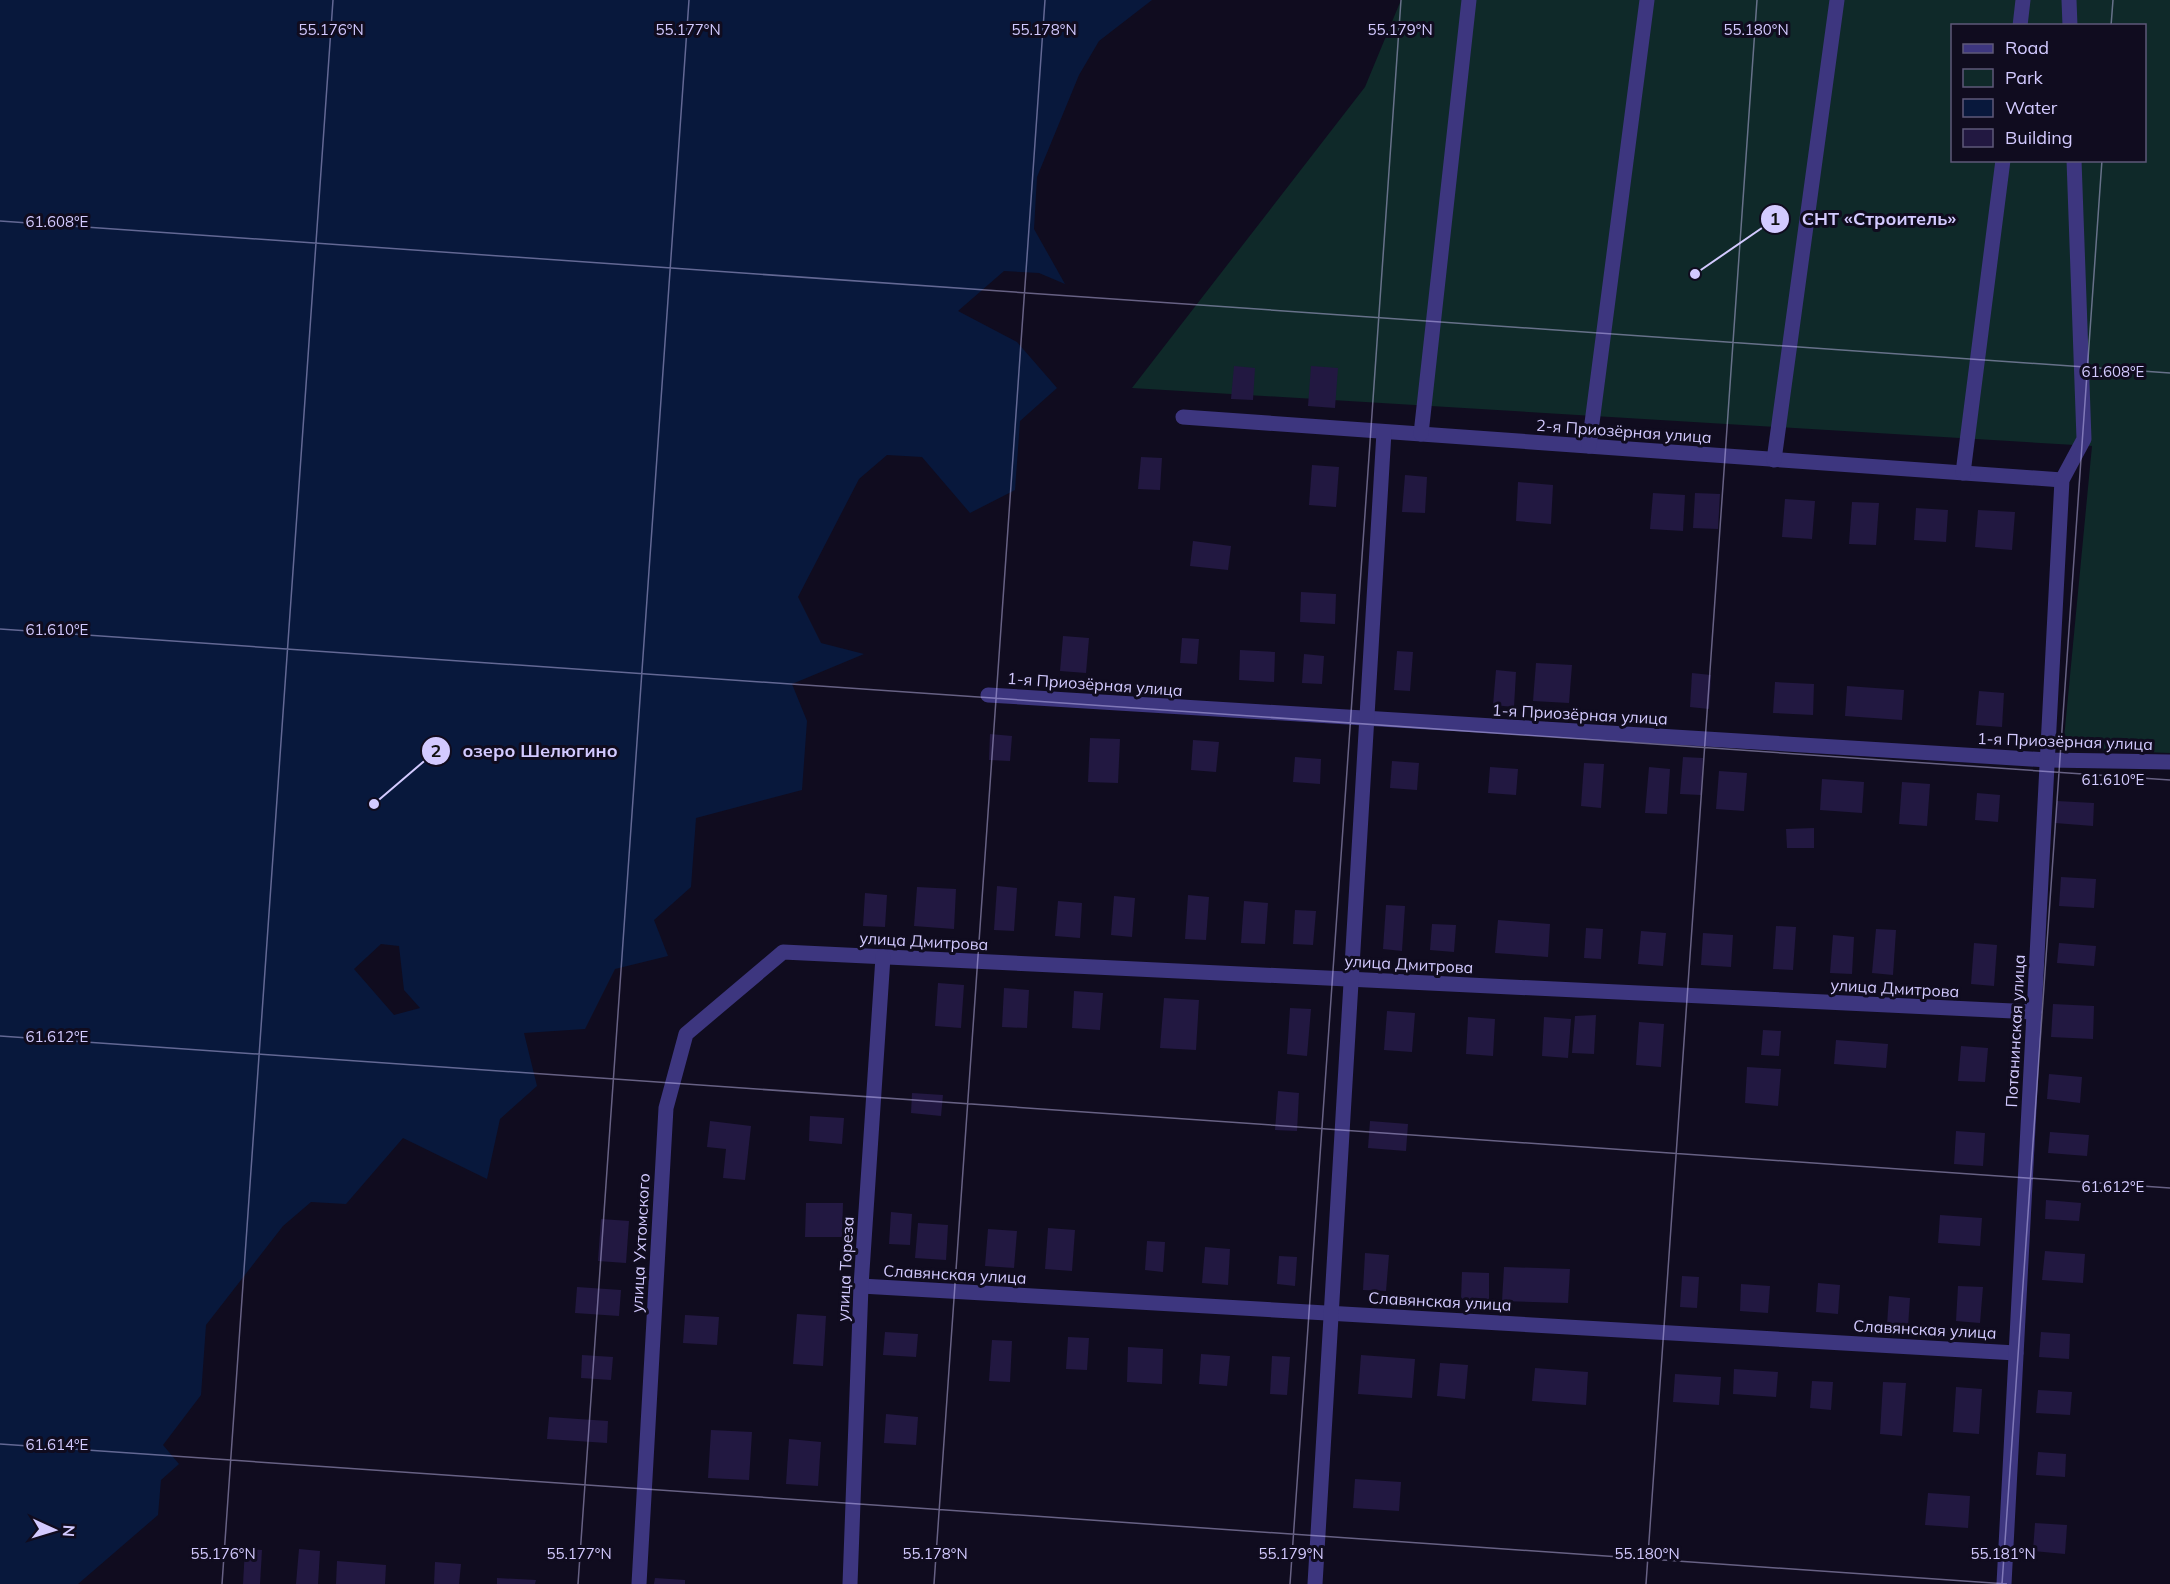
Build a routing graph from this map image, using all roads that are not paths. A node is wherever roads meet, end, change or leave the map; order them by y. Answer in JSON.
{"nodes":[{"id":1,"x":1469,"y":0,"type":"edge"},
{"id":2,"x":1647,"y":0,"type":"edge"},
{"id":3,"x":1838,"y":0,"type":"edge"},
{"id":4,"x":2023,"y":0,"type":"edge"},
{"id":5,"x":2069,"y":0,"type":"edge"},
{"id":6,"x":2020,"y":24,"type":"edge"},
{"id":7,"x":2070,"y":24,"type":"edge"},
{"id":8,"x":2002,"y":162,"type":"edge"},
{"id":9,"x":2074,"y":162,"type":"edge"},
{"id":10,"x":1183,"y":417,"type":"dead end"},
{"id":11,"x":1384,"y":432,"type":"junction"},
{"id":12,"x":1421,"y":434,"type":"junction"},
{"id":13,"x":1589,"y":446,"type":"junction"},
{"id":14,"x":1774,"y":460,"type":"junction"},
{"id":15,"x":1963,"y":473,"type":"junction"},
{"id":16,"x":2062,"y":480,"type":"junction"},
{"id":17,"x":988,"y":695,"type":"dead end"},
{"id":18,"x":1367,"y":719,"type":"junction"},
{"id":19,"x":2048,"y":760,"type":"junction"},
{"id":20,"x":2170,"y":762,"type":"edge"},
{"id":21,"x":783,"y":952,"type":"joint"},
{"id":22,"x":883,"y":957,"type":"junction"},
{"id":23,"x":1351,"y":980,"type":"junction"},
{"id":24,"x":2034,"y":1012,"type":"junction"},
{"id":25,"x":861,"y":1286,"type":"junction"},
{"id":26,"x":1331,"y":1313,"type":"junction"},
{"id":27,"x":2016,"y":1353,"type":"junction"},
{"id":28,"x":639,"y":1584,"type":"edge"},
{"id":29,"x":850,"y":1584,"type":"edge"},
{"id":30,"x":1315,"y":1584,"type":"edge"},
{"id":31,"x":2004,"y":1584,"type":"edge"}],
"edges":[{"from":1,"to":12,"type":"street"},
{"from":2,"to":13,"type":"street"},
{"from":3,"to":14,"type":"street"},
{"from":4,"to":6,"type":"street"},
{"from":5,"to":7,"type":"street"},
{"from":8,"to":15,"type":"street"},
{"from":9,"to":16,"type":"street"},
{"from":10,"to":11,"type":"street","name":"2-я Приозёрная улица"},
{"from":11,"to":12,"type":"street","name":"2-я Приозёрная улица"},
{"from":11,"to":18,"type":"street"},
{"from":12,"to":13,"type":"street","name":"2-я Приозёрная улица"},
{"from":13,"to":14,"type":"street","name":"2-я Приозёрная улица"},
{"from":14,"to":15,"type":"street","name":"2-я Приозёрная улица"},
{"from":15,"to":16,"type":"street","name":"2-я Приозёрная улица"},
{"from":16,"to":19,"type":"street","name":"Потанинская улица"},
{"from":17,"to":18,"type":"street","name":"1-я Приозёрная улица"},
{"from":18,"to":19,"type":"street","name":"1-я Приозёрная улица"},
{"from":18,"to":23,"type":"street"},
{"from":19,"to":20,"type":"street","name":"1-я Приозёрная улица"},
{"from":19,"to":24,"type":"street","name":"Потанинская улица"},
{"from":21,"to":22,"type":"street","name":"улица Дмитрова"},
{"from":21,"to":28,"type":"street","name":"улица Ухтомского"},
{"from":22,"to":23,"type":"street","name":"улица Дмитрова"},
{"from":22,"to":25,"type":"street","name":"улица Тореза"},
{"from":23,"to":24,"type":"street","name":"улица Дмитрова"},
{"from":23,"to":26,"type":"street"},
{"from":24,"to":27,"type":"street","name":"Потанинская улица"},
{"from":25,"to":26,"type":"street","name":"Славянская улица"},
{"from":25,"to":29,"type":"street","name":"улица Тореза"},
{"from":26,"to":27,"type":"street","name":"Славянская улица"},
{"from":26,"to":30,"type":"street"},
{"from":27,"to":31,"type":"street","name":"Потанинская улица"}]}
